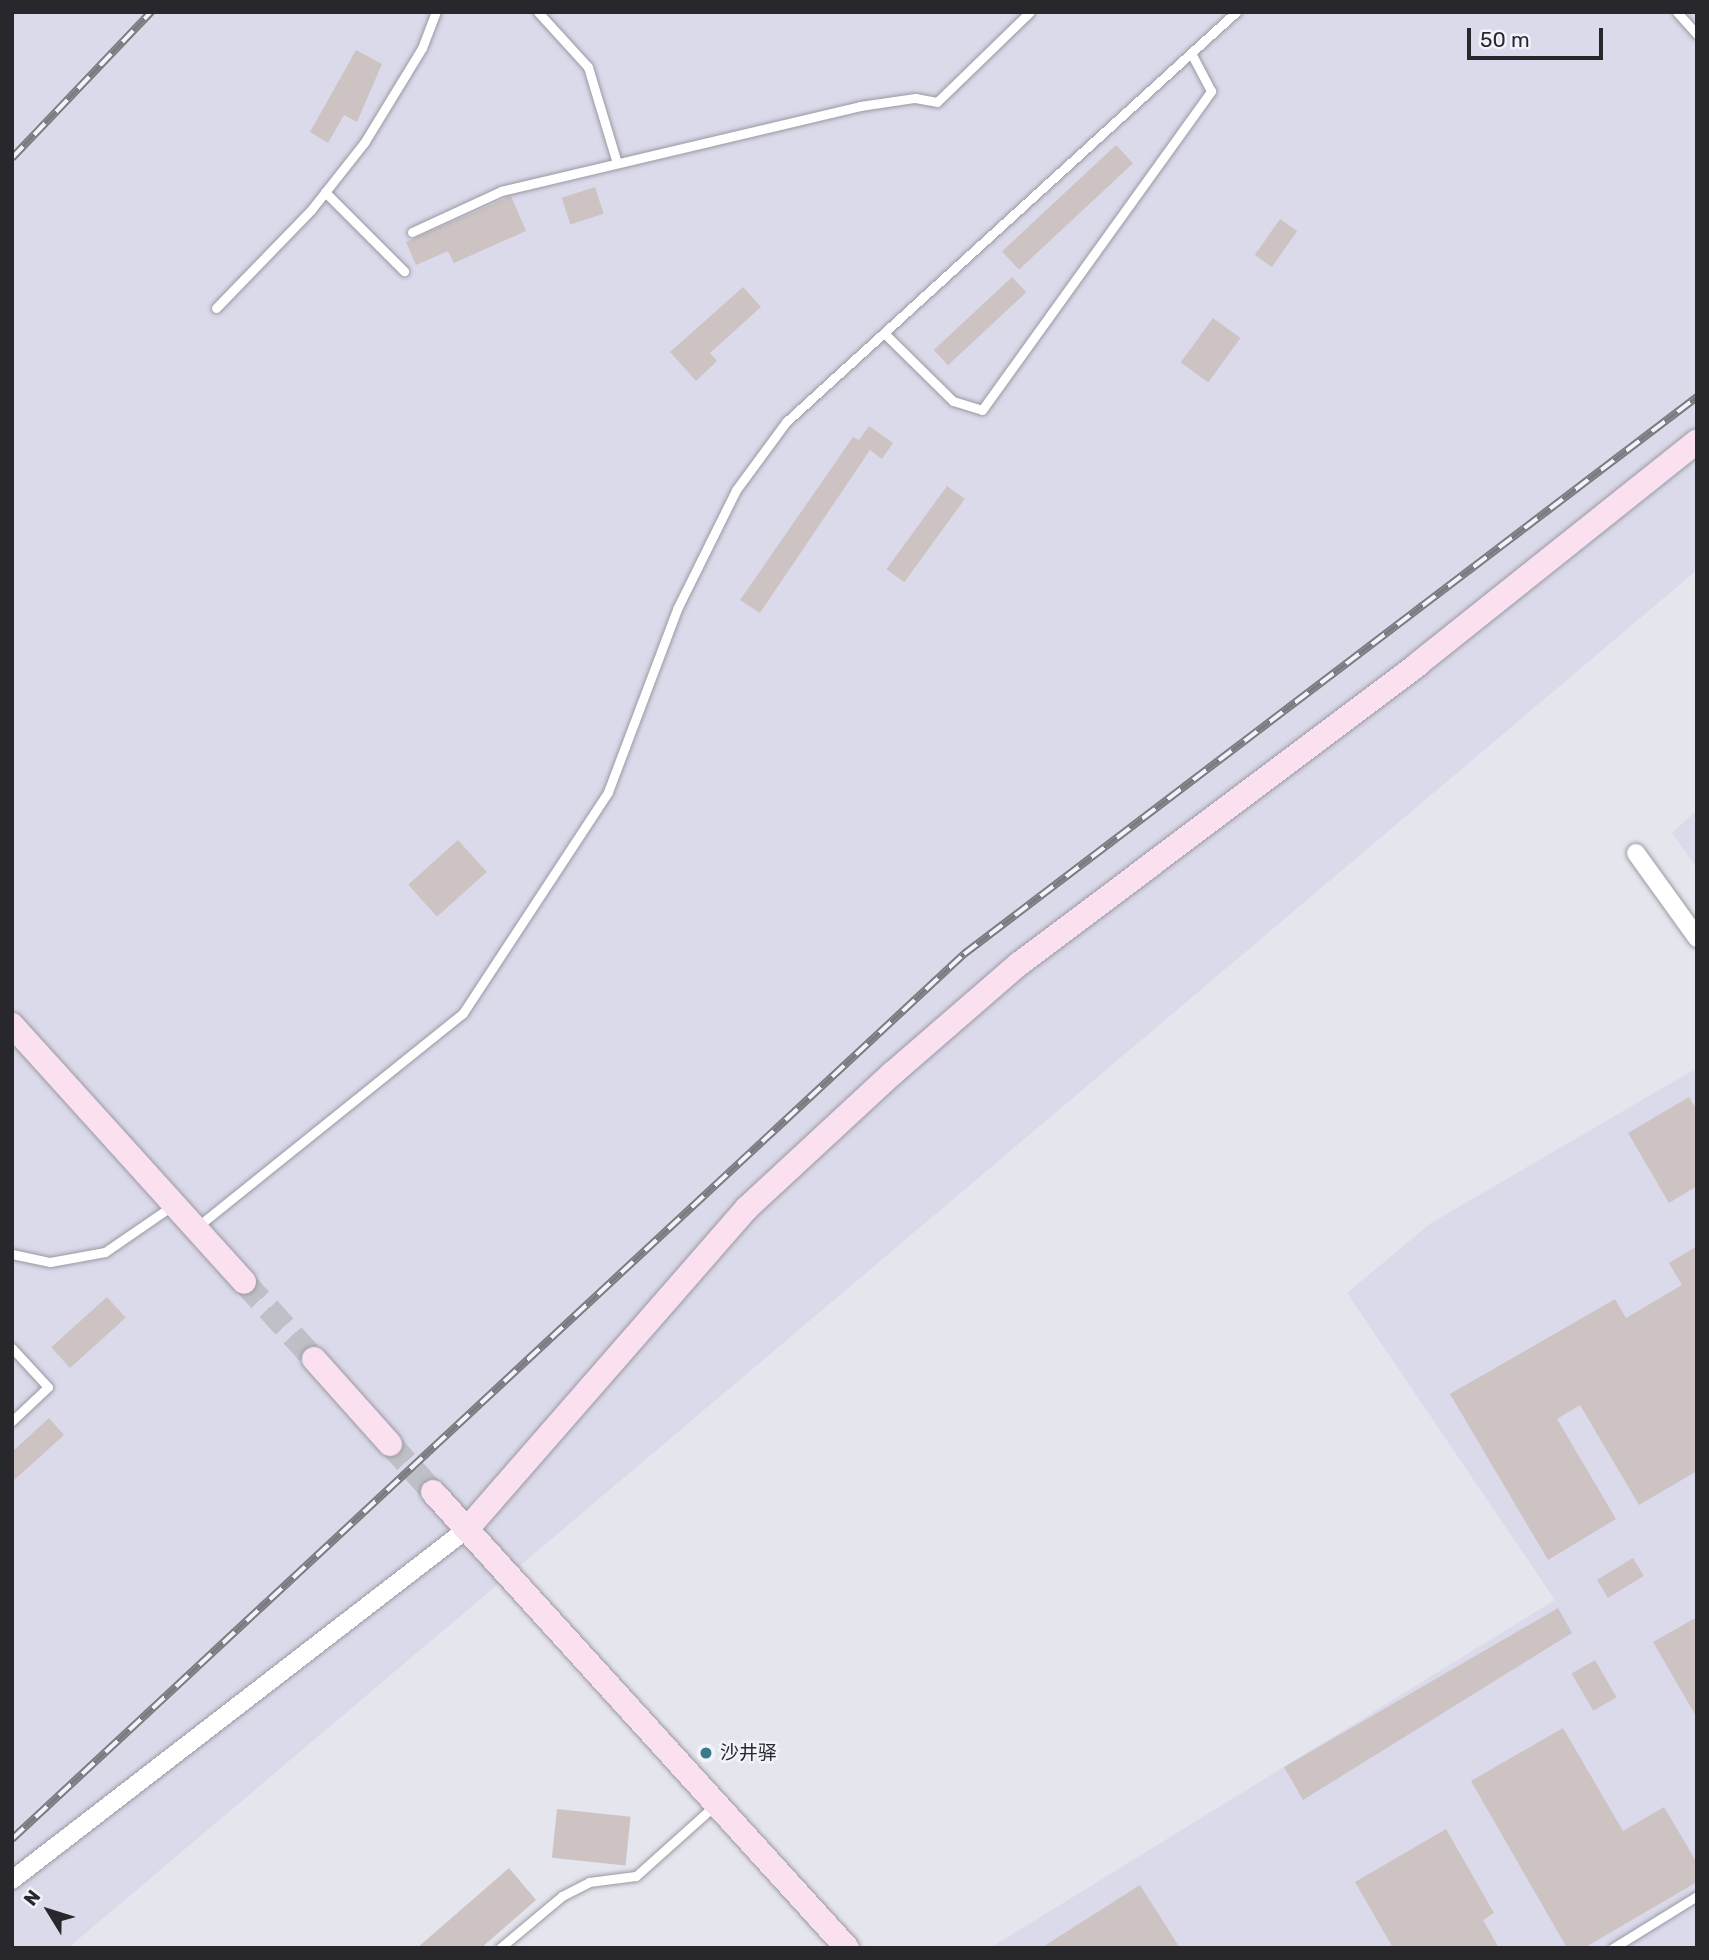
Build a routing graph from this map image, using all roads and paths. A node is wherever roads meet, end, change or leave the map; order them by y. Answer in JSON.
{"nodes":[{"id":1,"x":436,"y":12,"type":"edge"},
{"id":2,"x":538,"y":12,"type":"edge"},
{"id":3,"x":1030,"y":12,"type":"edge"},
{"id":4,"x":1678,"y":12,"type":"edge"},
{"id":5,"x":1228,"y":15,"type":"edge"},
{"id":6,"x":1697,"y":34,"type":"edge"},
{"id":7,"x":1191,"y":53,"type":"junction"},
{"id":8,"x":617,"y":163,"type":"junction"},
{"id":9,"x":325,"y":192,"type":"junction"},
{"id":10,"x":412,"y":232,"type":"dead end"},
{"id":11,"x":404,"y":271,"type":"dead end"},
{"id":12,"x":216,"y":308,"type":"dead end"},
{"id":13,"x":884,"y":333,"type":"junction"},
{"id":14,"x":1697,"y":441,"type":"edge"},
{"id":15,"x":1636,"y":853,"type":"dead end"},
{"id":16,"x":1697,"y":938,"type":"edge"},
{"id":17,"x":12,"y":1026,"type":"edge"},
{"id":18,"x":174,"y":1204,"type":"junction"},
{"id":19,"x":195,"y":1228,"type":"junction"},
{"id":20,"x":12,"y":1254,"type":"edge"},
{"id":21,"x":244,"y":1282,"type":"tunnel mouth"},
{"id":22,"x":12,"y":1348,"type":"edge"},
{"id":23,"x":314,"y":1359,"type":"tunnel mouth"},
{"id":24,"x":12,"y":1421,"type":"edge"},
{"id":25,"x":390,"y":1444,"type":"tunnel mouth"},
{"id":26,"x":433,"y":1492,"type":"tunnel mouth"},
{"id":27,"x":467,"y":1529,"type":"junction"},
{"id":28,"x":716,"y":1804,"type":"junction"},
{"id":29,"x":12,"y":1880,"type":"edge"},
{"id":30,"x":1697,"y":1896,"type":"edge"},
{"id":31,"x":500,"y":1948,"type":"edge"},
{"id":32,"x":847,"y":1948,"type":"edge"},
{"id":33,"x":1613,"y":1948,"type":"edge"}],
"edges":[{"from":1,"to":9,"type":"lane"},
{"from":2,"to":8,"type":"lane"},
{"from":3,"to":8,"type":"lane"},
{"from":4,"to":6,"type":"lane"},
{"from":5,"to":7,"type":"lane"},
{"from":7,"to":13,"type":"lane"},
{"from":7,"to":13,"type":"lane"},
{"from":8,"to":10,"type":"lane"},
{"from":9,"to":11,"type":"lane"},
{"from":9,"to":12,"type":"lane"},
{"from":13,"to":19,"type":"lane"},
{"from":14,"to":27,"type":"street"},
{"from":15,"to":16,"type":"street"},
{"from":17,"to":18,"type":"street"},
{"from":18,"to":19,"type":"street"},
{"from":18,"to":20,"type":"lane"},
{"from":19,"to":21,"type":"street"},
{"from":22,"to":24,"type":"lane"},
{"from":23,"to":25,"type":"street"},
{"from":26,"to":27,"type":"street"},
{"from":27,"to":28,"type":"street"},
{"from":27,"to":29,"type":"street"},
{"from":28,"to":31,"type":"lane"},
{"from":28,"to":32,"type":"street"},
{"from":30,"to":33,"type":"lane"}]}
